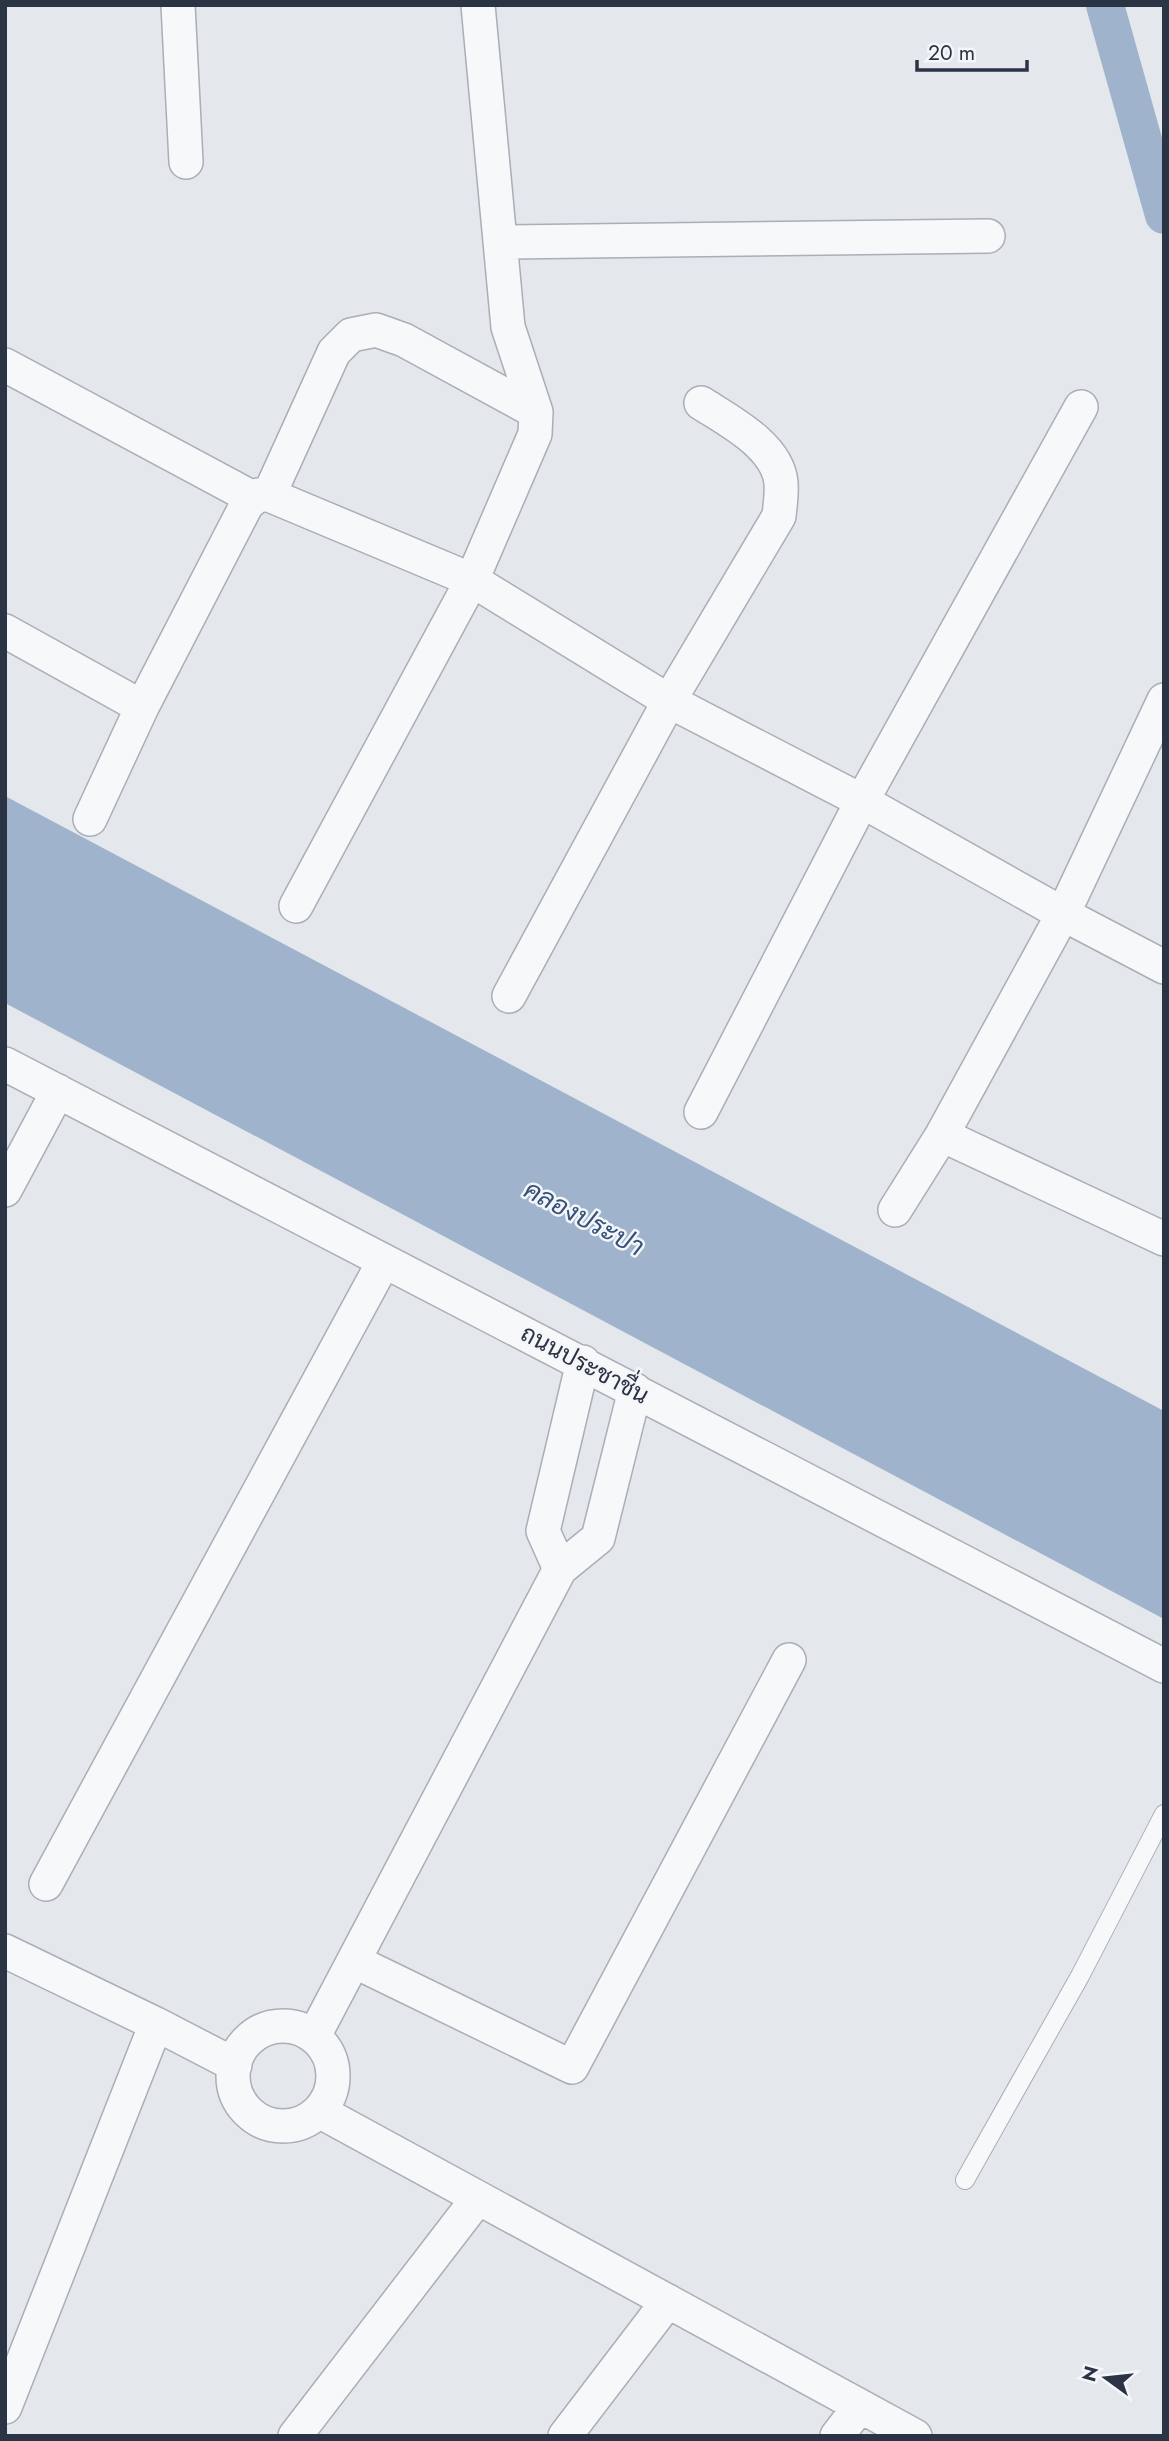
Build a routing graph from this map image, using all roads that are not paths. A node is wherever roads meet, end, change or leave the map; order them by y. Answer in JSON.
{"nodes":[{"id":1,"x":178,"y":5,"type":"edge"},
{"id":2,"x":478,"y":5,"type":"edge"},
{"id":3,"x":186,"y":162,"type":"dead end"},
{"id":4,"x":988,"y":236,"type":"dead end"},
{"id":5,"x":500,"y":242,"type":"junction"},
{"id":6,"x":5,"y":365,"type":"edge"},
{"id":7,"x":701,"y":403,"type":"dead end"},
{"id":8,"x":1081,"y":407,"type":"dead end"},
{"id":9,"x":536,"y":412,"type":"junction"},
{"id":10,"x":260,"y":497,"type":"junction"},
{"id":11,"x":472,"y":580,"type":"junction"},
{"id":12,"x":5,"y":631,"type":"edge"},
{"id":13,"x":1164,"y":700,"type":"edge"},
{"id":14,"x":669,"y":701,"type":"junction"},
{"id":15,"x":142,"y":707,"type":"junction"},
{"id":16,"x":862,"y":801,"type":"junction"},
{"id":17,"x":90,"y":819,"type":"dead end"},
{"id":18,"x":296,"y":906,"type":"dead end"},
{"id":19,"x":1063,"y":914,"type":"junction"},
{"id":20,"x":1164,"y":967,"type":"edge"},
{"id":21,"x":509,"y":996,"type":"dead end"},
{"id":22,"x":5,"y":1063,"type":"edge"},
{"id":23,"x":58,"y":1091,"type":"junction"},
{"id":24,"x":701,"y":1112,"type":"dead end"},
{"id":25,"x":942,"y":1135,"type":"junction"},
{"id":26,"x":5,"y":1190,"type":"edge"},
{"id":27,"x":895,"y":1210,"type":"dead end"},
{"id":28,"x":1164,"y":1239,"type":"edge"},
{"id":29,"x":384,"y":1261,"type":"junction"},
{"id":30,"x":583,"y":1362,"type":"junction"},
{"id":31,"x":635,"y":1390,"type":"junction"},
{"id":32,"x":560,"y":1569,"type":"junction"},
{"id":33,"x":789,"y":1660,"type":"dead end"},
{"id":34,"x":1164,"y":1666,"type":"edge"},
{"id":35,"x":1164,"y":1814,"type":"edge"},
{"id":36,"x":46,"y":1884,"type":"dead end"},
{"id":37,"x":5,"y":1951,"type":"edge"},
{"id":38,"x":354,"y":1961,"type":"junction"},
{"id":39,"x":156,"y":2024,"type":"junction"},
{"id":40,"x":314,"y":2036,"type":"junction"},
{"id":41,"x":235,"y":2065,"type":"junction"},
{"id":42,"x":319,"y":2112,"type":"junction"},
{"id":43,"x":965,"y":2180,"type":"dead end"},
{"id":44,"x":478,"y":2198,"type":"junction"},
{"id":45,"x":668,"y":2301,"type":"junction"},
{"id":46,"x":860,"y":2406,"type":"junction"},
{"id":47,"x":5,"y":2407,"type":"edge"},
{"id":48,"x":295,"y":2436,"type":"edge"},
{"id":49,"x":565,"y":2436,"type":"edge"},
{"id":50,"x":837,"y":2436,"type":"edge"},
{"id":51,"x":915,"y":2436,"type":"edge"}],
"edges":[{"from":1,"to":3,"type":"street"},
{"from":2,"to":5,"type":"street"},
{"from":4,"to":5,"type":"street"},
{"from":5,"to":9,"type":"street"},
{"from":6,"to":10,"type":"street"},
{"from":7,"to":14,"type":"street"},
{"from":8,"to":16,"type":"street"},
{"from":9,"to":10,"type":"street"},
{"from":9,"to":11,"type":"street"},
{"from":10,"to":11,"type":"street"},
{"from":10,"to":15,"type":"street"},
{"from":11,"to":14,"type":"street"},
{"from":11,"to":18,"type":"street"},
{"from":12,"to":15,"type":"street"},
{"from":13,"to":19,"type":"street"},
{"from":14,"to":16,"type":"street"},
{"from":14,"to":21,"type":"street"},
{"from":15,"to":17,"type":"street"},
{"from":16,"to":19,"type":"street"},
{"from":16,"to":24,"type":"street"},
{"from":19,"to":20,"type":"street"},
{"from":19,"to":25,"type":"street"},
{"from":22,"to":23,"type":"street","name":"ถนนประชาชื่น"},
{"from":23,"to":26,"type":"street"},
{"from":23,"to":29,"type":"street","name":"ถนนประชาชื่น"},
{"from":25,"to":27,"type":"street"},
{"from":25,"to":28,"type":"street"},
{"from":29,"to":30,"type":"street","name":"ถนนประชาชื่น"},
{"from":29,"to":36,"type":"street"},
{"from":30,"to":31,"type":"street","name":"ถนนประชาชื่น"},
{"from":30,"to":32,"type":"street"},
{"from":31,"to":32,"type":"street"},
{"from":31,"to":34,"type":"street","name":"ถนนประชาชื่น"},
{"from":32,"to":38,"type":"street"},
{"from":33,"to":38,"type":"street"},
{"from":35,"to":43,"type":"lane"},
{"from":37,"to":39,"type":"street"},
{"from":38,"to":40,"type":"street"},
{"from":39,"to":41,"type":"street"},
{"from":39,"to":47,"type":"street"},
{"from":40,"to":41,"type":"street"},
{"from":40,"to":42,"type":"street"},
{"from":41,"to":42,"type":"street"},
{"from":42,"to":44,"type":"street"},
{"from":44,"to":45,"type":"street"},
{"from":44,"to":48,"type":"street"},
{"from":45,"to":46,"type":"street"},
{"from":45,"to":49,"type":"street"},
{"from":46,"to":50,"type":"street"},
{"from":46,"to":51,"type":"street"}]}
